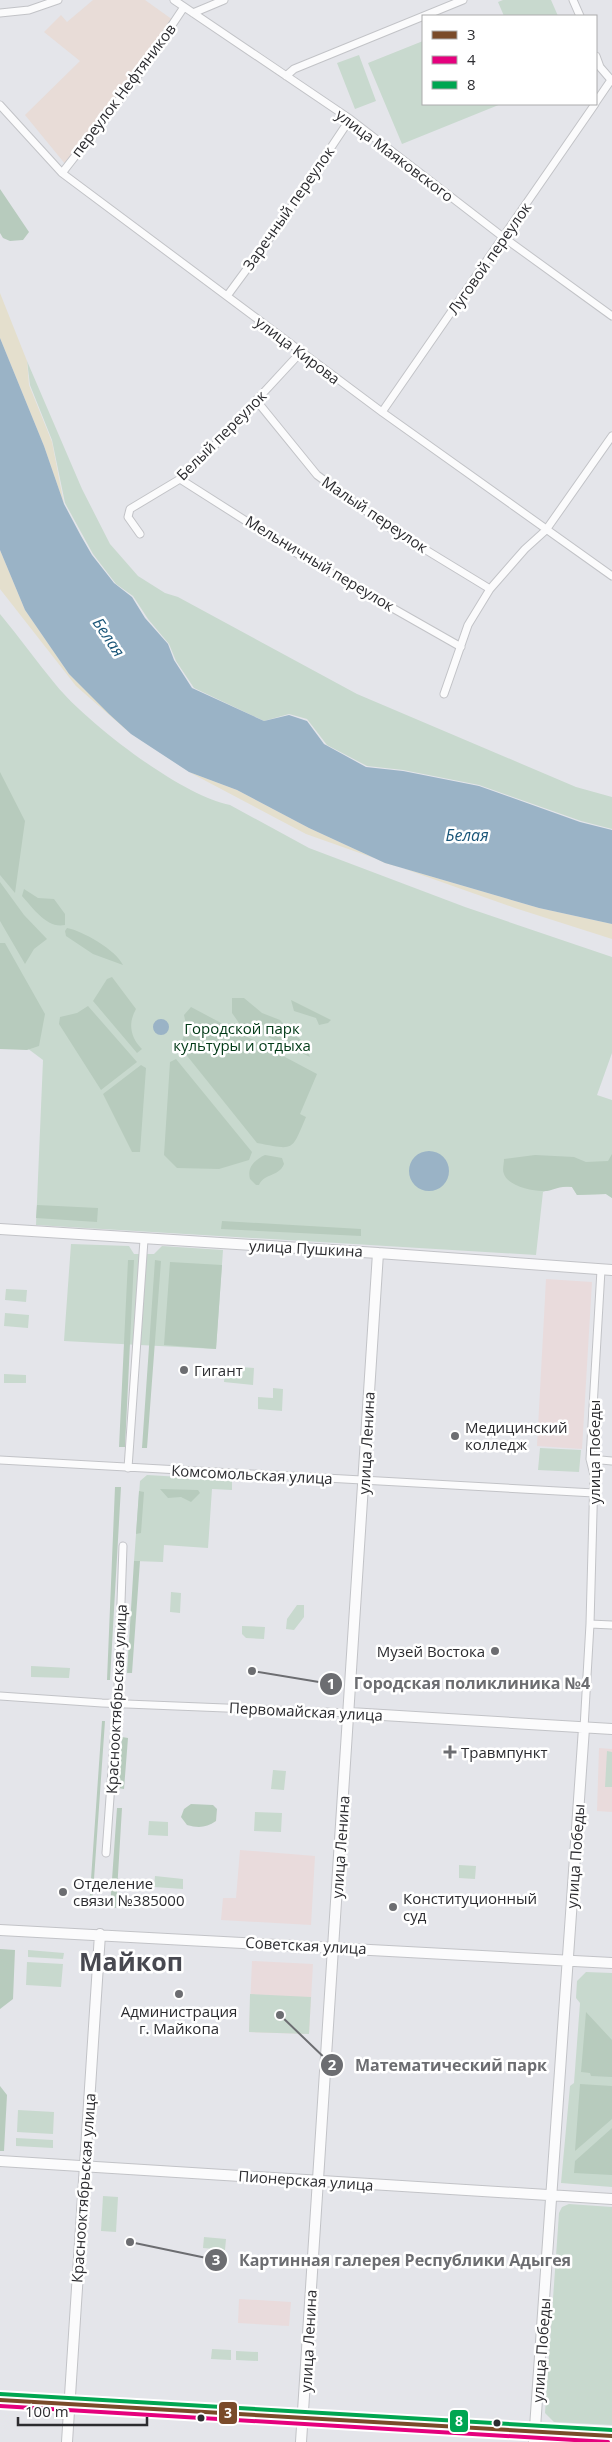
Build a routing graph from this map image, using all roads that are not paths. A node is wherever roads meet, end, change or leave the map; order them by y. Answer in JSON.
{"nodes":[{"id":1,"x":58,"y":0,"type":"edge"},
{"id":2,"x":174,"y":0,"type":"edge"},
{"id":3,"x":224,"y":0,"type":"edge"},
{"id":4,"x":463,"y":0,"type":"edge"},
{"id":5,"x":573,"y":0,"type":"edge"},
{"id":6,"x":184,"y":7,"type":"junction"},
{"id":7,"x":0,"y":13,"type":"edge"},
{"id":8,"x":193,"y":13,"type":"junction"},
{"id":9,"x":426,"y":15,"type":"edge"},
{"id":10,"x":580,"y":15,"type":"edge"},
{"id":11,"x":422,"y":17,"type":"edge"},
{"id":12,"x":597,"y":58,"type":"edge"},
{"id":13,"x":286,"y":76,"type":"junction"},
{"id":14,"x":612,"y":80,"type":"edge"},
{"id":15,"x":597,"y":100,"type":"edge"},
{"id":16,"x":0,"y":105,"type":"edge"},
{"id":17,"x":594,"y":105,"type":"edge"},
{"id":18,"x":350,"y":119,"type":"junction"},
{"id":19,"x":62,"y":173,"type":"junction"},
{"id":20,"x":503,"y":237,"type":"junction"},
{"id":21,"x":227,"y":296,"type":"junction"},
{"id":22,"x":612,"y":316,"type":"edge"},
{"id":23,"x":301,"y":352,"type":"junction"},
{"id":24,"x":256,"y":400,"type":"junction"},
{"id":25,"x":382,"y":412,"type":"junction"},
{"id":26,"x":612,"y":436,"type":"edge"},
{"id":27,"x":180,"y":479,"type":"junction"},
{"id":28,"x":546,"y":530,"type":"junction"},
{"id":29,"x":140,"y":534,"type":"dead end"},
{"id":30,"x":612,"y":576,"type":"edge"},
{"id":31,"x":490,"y":589,"type":"junction"},
{"id":32,"x":461,"y":647,"type":"junction"},
{"id":33,"x":444,"y":694,"type":"dead end"},
{"id":34,"x":0,"y":1229,"type":"edge"},
{"id":35,"x":144,"y":1244,"type":"junction"},
{"id":36,"x":378,"y":1252,"type":"junction"},
{"id":37,"x":607,"y":1270,"type":"edge"},
{"id":38,"x":590,"y":1459,"type":"junction"},
{"id":39,"x":0,"y":1460,"type":"edge"},
{"id":40,"x":612,"y":1461,"type":"edge"},
{"id":41,"x":128,"y":1468,"type":"junction"},
{"id":42,"x":364,"y":1481,"type":"junction"},
{"id":43,"x":594,"y":1494,"type":"junction"},
{"id":44,"x":123,"y":1546,"type":"dead end"},
{"id":45,"x":590,"y":1624,"type":"junction"},
{"id":46,"x":612,"y":1625,"type":"edge"},
{"id":47,"x":0,"y":1696,"type":"edge"},
{"id":48,"x":117,"y":1703,"type":"junction"},
{"id":49,"x":350,"y":1713,"type":"junction"},
{"id":50,"x":584,"y":1728,"type":"junction"},
{"id":51,"x":612,"y":1729,"type":"edge"},
{"id":52,"x":106,"y":1853,"type":"dead end"},
{"id":53,"x":0,"y":1930,"type":"edge"},
{"id":54,"x":100,"y":1934,"type":"junction"},
{"id":55,"x":333,"y":1946,"type":"junction"},
{"id":56,"x":568,"y":1961,"type":"junction"},
{"id":57,"x":612,"y":1963,"type":"edge"},
{"id":58,"x":0,"y":2161,"type":"edge"},
{"id":59,"x":85,"y":2166,"type":"junction"},
{"id":60,"x":317,"y":2182,"type":"junction"},
{"id":61,"x":552,"y":2195,"type":"junction"},
{"id":62,"x":612,"y":2199,"type":"edge"},
{"id":63,"x":0,"y":2400,"type":"edge"},
{"id":64,"x":69,"y":2404,"type":"junction"},
{"id":65,"x":303,"y":2418,"type":"junction"},
{"id":66,"x":612,"y":2436,"type":"edge"},
{"id":67,"x":535,"y":2437,"type":"edge"},
{"id":68,"x":66,"y":2442,"type":"edge"},
{"id":69,"x":301,"y":2442,"type":"edge"}],
"edges":[{"from":1,"to":7,"type":"street"},
{"from":2,"to":6,"type":"street","name":"улица Маяковского"},
{"from":3,"to":8,"type":"street","name":"переулок Нефтяников"},
{"from":4,"to":9,"type":"street"},
{"from":5,"to":10,"type":"street"},
{"from":6,"to":8,"type":"street","name":"улица Маяковского"},
{"from":6,"to":19,"type":"street","name":"переулок Нефтяников"},
{"from":8,"to":13,"type":"street","name":"улица Маяковского"},
{"from":11,"to":13,"type":"street"},
{"from":12,"to":14,"type":"street"},
{"from":13,"to":18,"type":"street","name":"улица Маяковского"},
{"from":14,"to":15,"type":"street","name":"Луговой переулок"},
{"from":16,"to":19,"type":"street","name":"улица Кирова"},
{"from":17,"to":20,"type":"street","name":"Луговой переулок"},
{"from":18,"to":20,"type":"street","name":"улица Маяковского"},
{"from":18,"to":21,"type":"street","name":"Заречный переулок"},
{"from":19,"to":21,"type":"street","name":"улица Кирова"},
{"from":20,"to":22,"type":"street","name":"улица Маяковского"},
{"from":20,"to":25,"type":"street","name":"Луговой переулок"},
{"from":21,"to":23,"type":"street","name":"улица Кирова"},
{"from":23,"to":24,"type":"street","name":"Белый переулок"},
{"from":23,"to":25,"type":"street","name":"улица Кирова"},
{"from":24,"to":27,"type":"street","name":"Белый переулок"},
{"from":24,"to":31,"type":"street","name":"Малый переулок"},
{"from":25,"to":28,"type":"street","name":"улица Кирова"},
{"from":26,"to":28,"type":"street"},
{"from":27,"to":29,"type":"street","name":"Белый переулок"},
{"from":27,"to":32,"type":"street","name":"Мельничный переулок"},
{"from":28,"to":30,"type":"street","name":"улица Кирова"},
{"from":28,"to":31,"type":"street"},
{"from":31,"to":32,"type":"street"},
{"from":32,"to":33,"type":"street"},
{"from":34,"to":35,"type":"street","name":"улица Пушкина"},
{"from":35,"to":36,"type":"street","name":"улица Пушкина"},
{"from":35,"to":41,"type":"street"},
{"from":36,"to":37,"type":"street","name":"улица Пушкина"},
{"from":36,"to":42,"type":"street","name":"улица Ленина"},
{"from":37,"to":38,"type":"street","name":"улица Победы"},
{"from":38,"to":40,"type":"street"},
{"from":38,"to":43,"type":"street","name":"улица Победы"},
{"from":39,"to":41,"type":"street","name":"Комсомольская улица"},
{"from":41,"to":42,"type":"street","name":"Комсомольская улица"},
{"from":42,"to":43,"type":"street","name":"Комсомольская улица"},
{"from":42,"to":49,"type":"street","name":"улица Ленина"},
{"from":43,"to":45,"type":"street","name":"улица Победы"},
{"from":44,"to":48,"type":"street","name":"Краснооктябрьская улица"},
{"from":45,"to":46,"type":"street"},
{"from":45,"to":50,"type":"street","name":"улица Победы"},
{"from":47,"to":48,"type":"street","name":"Первомайская улица"},
{"from":48,"to":49,"type":"street","name":"Первомайская улица"},
{"from":48,"to":52,"type":"street","name":"Краснооктябрьская улица"},
{"from":49,"to":50,"type":"street","name":"Первомайская улица"},
{"from":49,"to":55,"type":"street","name":"улица Ленина"},
{"from":50,"to":51,"type":"street","name":"Первомайская улица"},
{"from":50,"to":56,"type":"street","name":"улица Победы"},
{"from":53,"to":54,"type":"street","name":"Советская улица"},
{"from":54,"to":55,"type":"street","name":"Советская улица"},
{"from":54,"to":59,"type":"street","name":"Краснооктябрьская улица"},
{"from":55,"to":56,"type":"street","name":"Советская улица"},
{"from":55,"to":60,"type":"street","name":"улица Ленина"},
{"from":56,"to":57,"type":"street","name":"Советская улица"},
{"from":56,"to":61,"type":"street","name":"улица Победы"},
{"from":58,"to":59,"type":"street","name":"Пионерская улица"},
{"from":59,"to":60,"type":"street","name":"Пионерская улица"},
{"from":59,"to":64,"type":"street","name":"Краснооктябрьская улица"},
{"from":60,"to":61,"type":"street","name":"Пионерская улица"},
{"from":60,"to":65,"type":"street","name":"улица Ленина"},
{"from":61,"to":62,"type":"street","name":"Пионерская улица"},
{"from":61,"to":67,"type":"street","name":"улица Победы"},
{"from":63,"to":64,"type":"street"},
{"from":64,"to":65,"type":"street"},
{"from":64,"to":68,"type":"street","name":"Краснооктябрьская улица"},
{"from":65,"to":67,"type":"street"},
{"from":65,"to":69,"type":"street","name":"улица Ленина"},
{"from":66,"to":67,"type":"street"}]}
